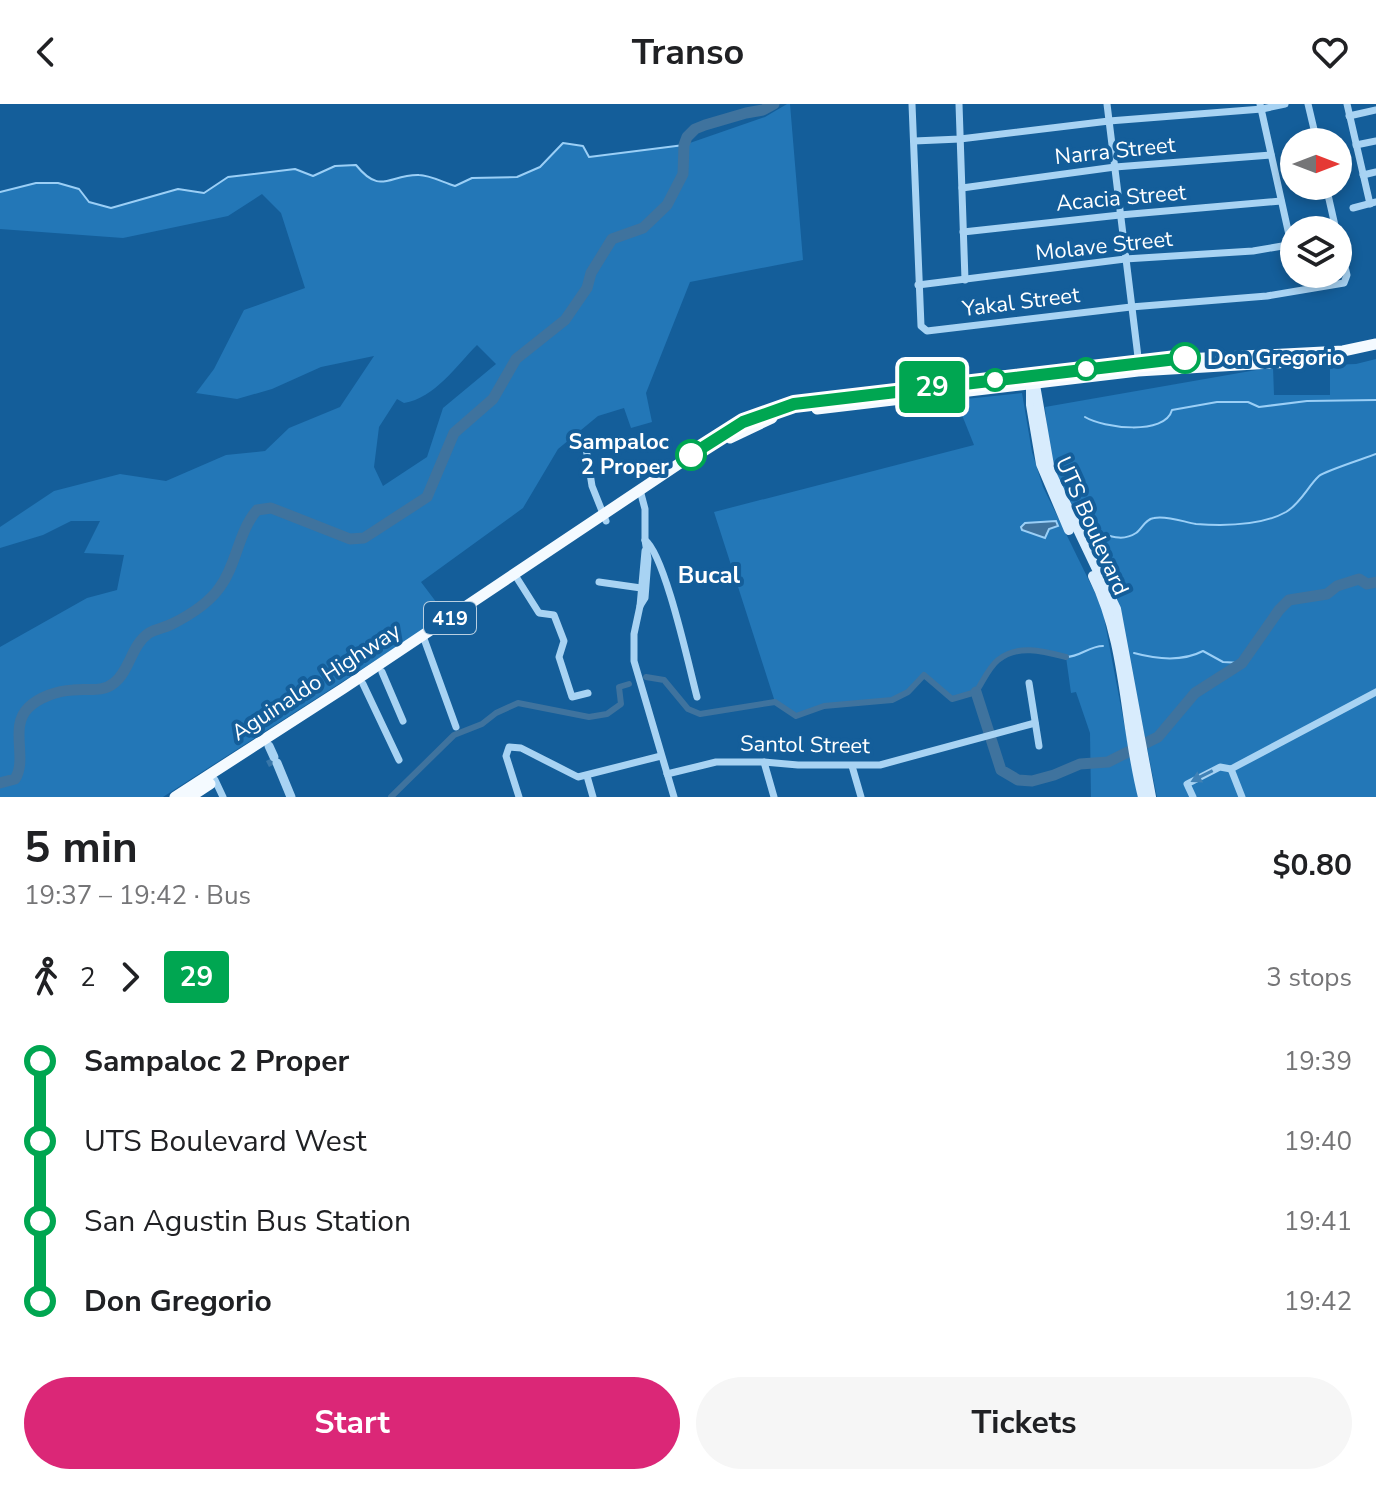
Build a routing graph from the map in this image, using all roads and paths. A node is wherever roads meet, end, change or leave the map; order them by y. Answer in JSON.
{"nodes":[{"id":1,"x":912,"y":104,"type":"edge"},
{"id":2,"x":959,"y":104,"type":"edge"},
{"id":3,"x":1107,"y":104,"type":"edge"},
{"id":4,"x":1285,"y":104,"type":"edge"},
{"id":5,"x":1308,"y":104,"type":"edge"},
{"id":6,"x":1347,"y":104,"type":"edge"},
{"id":7,"x":1261,"y":106,"type":"edge"},
{"id":8,"x":1376,"y":110,"type":"edge"},
{"id":9,"x":1349,"y":116,"type":"junction"},
{"id":10,"x":1109,"y":121,"type":"junction"},
{"id":11,"x":1314,"y":128,"type":"edge"},
{"id":12,"x":960,"y":139,"type":"junction"},
{"id":13,"x":914,"y":141,"type":"junction"},
{"id":14,"x":1376,"y":141,"type":"edge"},
{"id":15,"x":1356,"y":145,"type":"junction"},
{"id":16,"x":1271,"y":155,"type":"junction"},
{"id":17,"x":1115,"y":167,"type":"junction"},
{"id":18,"x":1376,"y":172,"type":"edge"},
{"id":19,"x":1363,"y":175,"type":"junction"},
{"id":20,"x":962,"y":188,"type":"junction"},
{"id":21,"x":1281,"y":201,"type":"junction"},
{"id":22,"x":1373,"y":203,"type":"edge"},
{"id":23,"x":1353,"y":208,"type":"dead end"},
{"id":24,"x":1120,"y":215,"type":"junction"},
{"id":25,"x":1285,"y":216,"type":"edge"},
{"id":26,"x":963,"y":232,"type":"junction"},
{"id":27,"x":1280,"y":246,"type":"edge"},
{"id":28,"x":1125,"y":259,"type":"junction"},
{"id":29,"x":965,"y":280,"type":"junction"},
{"id":30,"x":918,"y":285,"type":"junction"},
{"id":31,"x":1314,"y":288,"type":"edge"},
{"id":32,"x":1131,"y":307,"type":"junction"},
{"id":33,"x":1376,"y":344,"type":"edge"},
{"id":34,"x":1376,"y":352,"type":"edge"},
{"id":35,"x":1138,"y":365,"type":"junction"},
{"id":36,"x":1032,"y":381,"type":"junction"},
{"id":37,"x":596,"y":441,"type":"dead end"},
{"id":38,"x":641,"y":494,"type":"junction"},
{"id":39,"x":604,"y":518,"type":"junction"},
{"id":40,"x":645,"y":544,"type":"junction"},
{"id":41,"x":517,"y":578,"type":"junction"},
{"id":42,"x":599,"y":582,"type":"dead end"},
{"id":43,"x":641,"y":588,"type":"junction"},
{"id":44,"x":640,"y":606,"type":"junction"},
{"id":45,"x":425,"y":639,"type":"junction"},
{"id":46,"x":382,"y":672,"type":"junction"},
{"id":47,"x":1029,"y":683,"type":"dead end"},
{"id":48,"x":363,"y":684,"type":"junction"},
{"id":49,"x":1376,"y":692,"type":"edge"},
{"id":50,"x":588,"y":693,"type":"dead end"},
{"id":51,"x":697,"y":697,"type":"dead end"},
{"id":52,"x":403,"y":721,"type":"dead end"},
{"id":53,"x":1035,"y":723,"type":"junction"},
{"id":54,"x":456,"y":727,"type":"dead end"},
{"id":55,"x":1039,"y":746,"type":"dead end"},
{"id":56,"x":271,"y":756,"type":"junction"},
{"id":57,"x":661,"y":756,"type":"junction"},
{"id":58,"x":1139,"y":758,"type":"junction"},
{"id":59,"x":399,"y":760,"type":"dead end"},
{"id":60,"x":764,"y":762,"type":"junction"},
{"id":61,"x":852,"y":766,"type":"junction"},
{"id":62,"x":1231,"y":769,"type":"junction"},
{"id":63,"x":667,"y":774,"type":"junction"},
{"id":64,"x":587,"y":776,"type":"junction"},
{"id":65,"x":215,"y":780,"type":"junction"},
{"id":66,"x":195,"y":791,"type":"edge"},
{"id":67,"x":175,"y":797,"type":"edge"},
{"id":68,"x":223,"y":797,"type":"edge"},
{"id":69,"x":291,"y":797,"type":"edge"},
{"id":70,"x":519,"y":797,"type":"edge"},
{"id":71,"x":593,"y":797,"type":"edge"},
{"id":72,"x":674,"y":797,"type":"edge"},
{"id":73,"x":774,"y":797,"type":"edge"},
{"id":74,"x":861,"y":797,"type":"edge"},
{"id":75,"x":1143,"y":797,"type":"edge"},
{"id":76,"x":1151,"y":797,"type":"edge"},
{"id":77,"x":1193,"y":797,"type":"edge"},
{"id":78,"x":1242,"y":797,"type":"edge"}],
"edges":[{"from":1,"to":13,"type":"street","name":"Yakal Street"},
{"from":2,"to":12,"type":"street"},
{"from":3,"to":10,"type":"street"},
{"from":4,"to":7,"type":"street"},
{"from":5,"to":11,"type":"street"},
{"from":6,"to":9,"type":"street"},
{"from":7,"to":10,"type":"street"},
{"from":7,"to":16,"type":"street"},
{"from":8,"to":9,"type":"street"},
{"from":9,"to":15,"type":"street"},
{"from":10,"to":12,"type":"street"},
{"from":10,"to":17,"type":"street"},
{"from":12,"to":13,"type":"street"},
{"from":12,"to":20,"type":"street"},
{"from":13,"to":30,"type":"street","name":"Yakal Street"},
{"from":14,"to":15,"type":"street"},
{"from":15,"to":19,"type":"street"},
{"from":16,"to":17,"type":"street","name":"Narra Street"},
{"from":16,"to":21,"type":"street"},
{"from":17,"to":20,"type":"street","name":"Narra Street"},
{"from":17,"to":24,"type":"street"},
{"from":18,"to":19,"type":"street"},
{"from":19,"to":22,"type":"street"},
{"from":20,"to":26,"type":"street"},
{"from":21,"to":24,"type":"street","name":"Acacia Street"},
{"from":21,"to":25,"type":"street"},
{"from":22,"to":23,"type":"street"},
{"from":24,"to":26,"type":"street","name":"Acacia Street"},
{"from":24,"to":28,"type":"street"},
{"from":26,"to":29,"type":"street"},
{"from":27,"to":28,"type":"street","name":"Molave Street"},
{"from":28,"to":29,"type":"street","name":"Molave Street"},
{"from":28,"to":32,"type":"street"},
{"from":29,"to":30,"type":"street","name":"Molave Street"},
{"from":30,"to":32,"type":"street","name":"Yakal Street"},
{"from":31,"to":32,"type":"street","name":"Yakal Street"},
{"from":32,"to":35,"type":"street"},
{"from":33,"to":35,"type":"main road","name":"Aguinaldo Highway","number":"419"},
{"from":34,"to":35,"type":"main road","name":"Aguinaldo Highway","number":"419"},
{"from":35,"to":36,"type":"main road","name":"Aguinaldo Highway","number":"419"},
{"from":36,"to":38,"type":"main road","name":"Aguinaldo Highway","number":"419"},
{"from":36,"to":58,"type":"main road","name":"UTS Boulevard"},
{"from":37,"to":39,"type":"street"},
{"from":38,"to":39,"type":"main road","name":"Aguinaldo Highway","number":"419"},
{"from":38,"to":40,"type":"street"},
{"from":39,"to":41,"type":"main road","name":"Aguinaldo Highway","number":"419"},
{"from":40,"to":43,"type":"street"},
{"from":40,"to":44,"type":"street"},
{"from":40,"to":51,"type":"street"},
{"from":41,"to":45,"type":"main road","name":"Aguinaldo Highway","number":"419"},
{"from":41,"to":50,"type":"street"},
{"from":42,"to":43,"type":"street"},
{"from":43,"to":44,"type":"street"},
{"from":44,"to":57,"type":"street"},
{"from":45,"to":46,"type":"main road","name":"Aguinaldo Highway","number":"419"},
{"from":45,"to":54,"type":"street"},
{"from":45,"to":56,"type":"main road","name":"Aguinaldo Highway","number":"419"},
{"from":46,"to":48,"type":"main road","name":"Aguinaldo Highway","number":"419"},
{"from":46,"to":52,"type":"street"},
{"from":47,"to":53,"type":"street"},
{"from":48,"to":56,"type":"main road","name":"Aguinaldo Highway","number":"419"},
{"from":48,"to":59,"type":"street"},
{"from":49,"to":62,"type":"street"},
{"from":53,"to":55,"type":"street"},
{"from":53,"to":61,"type":"street","name":"Santol Street"},
{"from":56,"to":65,"type":"main road","name":"Aguinaldo Highway","number":"419"},
{"from":56,"to":66,"type":"main road","name":"Aguinaldo Highway","number":"419"},
{"from":56,"to":69,"type":"street"},
{"from":57,"to":63,"type":"street"},
{"from":57,"to":64,"type":"street"},
{"from":58,"to":75,"type":"main road","name":"UTS Boulevard"},
{"from":58,"to":76,"type":"main road","name":"UTS Boulevard"},
{"from":60,"to":61,"type":"street","name":"Santol Street"},
{"from":60,"to":63,"type":"street","name":"Santol Street"},
{"from":60,"to":73,"type":"street"},
{"from":61,"to":74,"type":"street"},
{"from":62,"to":77,"type":"street","one_way":true},
{"from":62,"to":78,"type":"street"},
{"from":63,"to":72,"type":"street"},
{"from":64,"to":70,"type":"street"},
{"from":64,"to":71,"type":"street"},
{"from":65,"to":66,"type":"main road","name":"Aguinaldo Highway","number":"419"},
{"from":65,"to":68,"type":"street"},
{"from":66,"to":67,"type":"main road","name":"Aguinaldo Highway","number":"419"}]}
